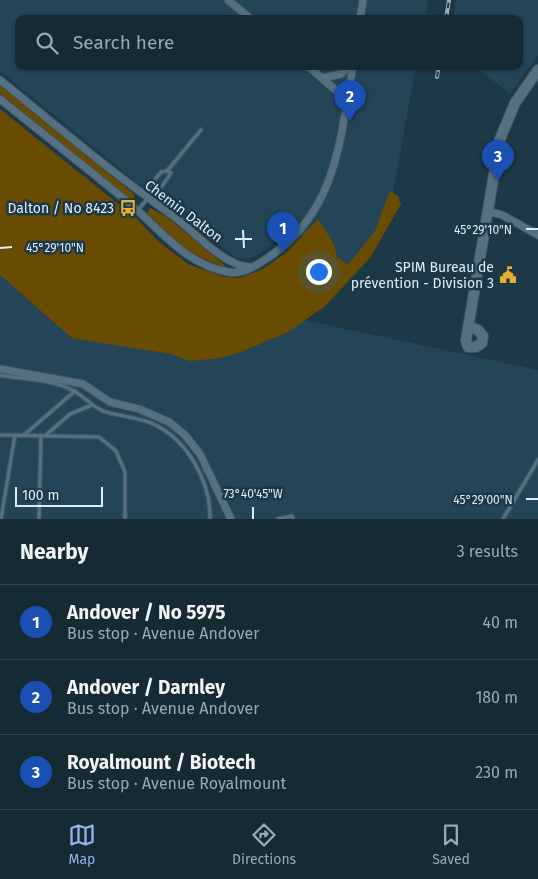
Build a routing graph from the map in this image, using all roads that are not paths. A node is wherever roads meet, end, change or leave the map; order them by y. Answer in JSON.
{"nodes":[{"id":1,"x":228,"y":0,"type":"edge"},
{"id":2,"x":363,"y":0,"type":"edge"},
{"id":3,"x":246,"y":15,"type":"edge"},
{"id":4,"x":361,"y":15,"type":"edge"},
{"id":5,"x":313,"y":70,"type":"edge"},
{"id":6,"x":346,"y":70,"type":"edge"},
{"id":7,"x":351,"y":70,"type":"edge"},
{"id":8,"x":538,"y":70,"type":"edge"},
{"id":9,"x":322,"y":78,"type":"junction"},
{"id":10,"x":0,"y":80,"type":"edge"},
{"id":11,"x":348,"y":96,"type":"junction"},
{"id":12,"x":0,"y":99,"type":"edge"},
{"id":13,"x":200,"y":130,"type":"dead end"},
{"id":14,"x":167,"y":171,"type":"junction"},
{"id":15,"x":146,"y":198,"type":"junction"},
{"id":16,"x":137,"y":210,"type":"junction"},
{"id":17,"x":487,"y":211,"type":"junction"},
{"id":18,"x":538,"y":235,"type":"edge"},
{"id":19,"x":253,"y":268,"type":"junction"},
{"id":20,"x":468,"y":326,"type":"dead end"},
{"id":21,"x":0,"y":369,"type":"edge"},
{"id":22,"x":0,"y":375,"type":"edge"},
{"id":23,"x":75,"y":391,"type":"junction"},
{"id":24,"x":93,"y":405,"type":"junction"},
{"id":25,"x":0,"y":435,"type":"edge"},
{"id":26,"x":15,"y":435,"type":"junction"},
{"id":27,"x":24,"y":435,"type":"junction"},
{"id":28,"x":41,"y":435,"type":"junction"},
{"id":29,"x":46,"y":435,"type":"junction"},
{"id":30,"x":538,"y":460,"type":"edge"},
{"id":31,"x":1,"y":519,"type":"edge"},
{"id":32,"x":39,"y":519,"type":"edge"},
{"id":33,"x":125,"y":519,"type":"edge"},
{"id":34,"x":210,"y":519,"type":"edge"},
{"id":35,"x":232,"y":519,"type":"edge"},
{"id":36,"x":278,"y":519,"type":"edge"},
{"id":37,"x":293,"y":519,"type":"edge"},
{"id":38,"x":503,"y":519,"type":"edge"}],
"edges":[{"from":1,"to":3,"type":"street"},
{"from":2,"to":4,"type":"street"},
{"from":5,"to":9,"type":"street"},
{"from":6,"to":9,"type":"street"},
{"from":7,"to":11,"type":"street"},
{"from":8,"to":17,"type":"street"},
{"from":9,"to":11,"type":"street"},
{"from":10,"to":15,"type":"street","name":"Chemin Dalton"},
{"from":11,"to":19,"type":"street"},
{"from":12,"to":16,"type":"street","name":"Chemin Dalton"},
{"from":13,"to":14,"type":"lane"},
{"from":14,"to":15,"type":"lane"},
{"from":14,"to":15,"type":"lane"},
{"from":15,"to":16,"type":"lane"},
{"from":15,"to":19,"type":"street","name":"Chemin Dalton"},
{"from":16,"to":19,"type":"street","name":"Chemin Dalton"},
{"from":17,"to":18,"type":"street"},
{"from":17,"to":20,"type":"street"},
{"from":21,"to":35,"type":"street"},
{"from":22,"to":23,"type":"lane"},
{"from":23,"to":24,"type":"lane"},
{"from":23,"to":27,"type":"lane"},
{"from":24,"to":29,"type":"lane"},
{"from":24,"to":34,"type":"lane"},
{"from":25,"to":26,"type":"lane"},
{"from":26,"to":27,"type":"lane"},
{"from":26,"to":31,"type":"lane"},
{"from":27,"to":28,"type":"lane"},
{"from":28,"to":29,"type":"lane"},
{"from":28,"to":32,"type":"lane"},
{"from":29,"to":33,"type":"lane"},
{"from":30,"to":38,"type":"lane"},
{"from":36,"to":37,"type":"lane"}]}
